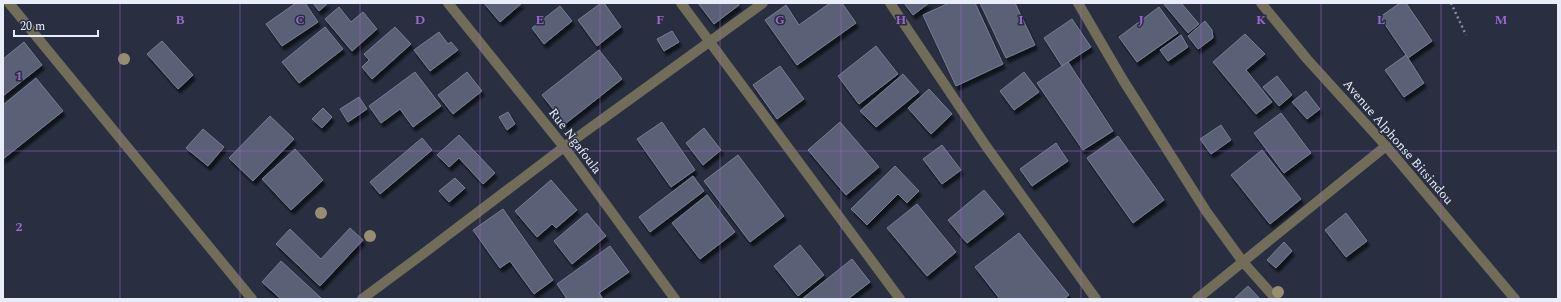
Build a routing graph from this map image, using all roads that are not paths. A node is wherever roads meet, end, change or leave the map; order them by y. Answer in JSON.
{"nodes":[{"id":1,"x":9,"y":3,"type":"edge"},
{"id":2,"x":448,"y":3,"type":"edge"},
{"id":3,"x":681,"y":3,"type":"edge"},
{"id":4,"x":763,"y":3,"type":"edge"},
{"id":5,"x":890,"y":3,"type":"edge"},
{"id":6,"x":1078,"y":3,"type":"edge"},
{"id":7,"x":1261,"y":3,"type":"edge"},
{"id":8,"x":710,"y":42,"type":"junction"},
{"id":9,"x":1386,"y":146,"type":"junction"},
{"id":10,"x":564,"y":147,"type":"junction"},
{"id":11,"x":1243,"y":262,"type":"junction"},
{"id":12,"x":252,"y":299,"type":"edge"},
{"id":13,"x":362,"y":299,"type":"edge"},
{"id":14,"x":675,"y":299,"type":"edge"},
{"id":15,"x":900,"y":299,"type":"edge"},
{"id":16,"x":1096,"y":299,"type":"edge"},
{"id":17,"x":1197,"y":299,"type":"edge"},
{"id":18,"x":1276,"y":299,"type":"edge"},
{"id":19,"x":1515,"y":299,"type":"edge"}],
"edges":[{"from":1,"to":12,"type":"street"},
{"from":2,"to":10,"type":"street","name":"Rue Ngafoula"},
{"from":3,"to":8,"type":"street"},
{"from":4,"to":8,"type":"street"},
{"from":5,"to":16,"type":"street"},
{"from":6,"to":11,"type":"street"},
{"from":7,"to":9,"type":"street","name":"Avenue Alphonse Bitsindou"},
{"from":8,"to":10,"type":"street"},
{"from":8,"to":15,"type":"street"},
{"from":9,"to":11,"type":"street"},
{"from":9,"to":19,"type":"street","name":"Avenue Alphonse Bitsindou"},
{"from":10,"to":13,"type":"street"},
{"from":10,"to":14,"type":"street","name":"Rue Ngafoula"},
{"from":11,"to":17,"type":"street"},
{"from":11,"to":18,"type":"street"}]}
